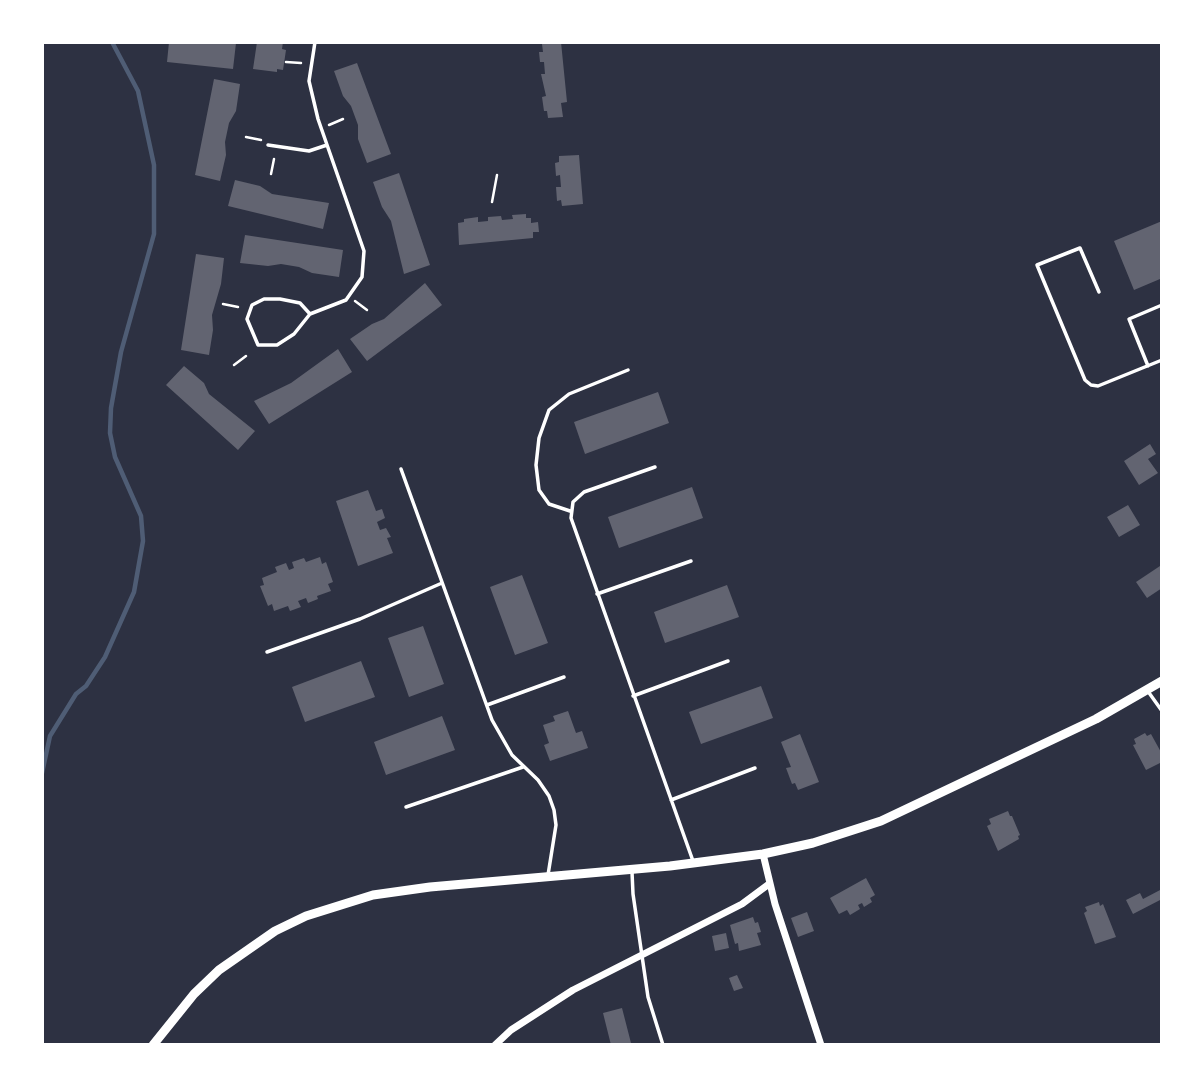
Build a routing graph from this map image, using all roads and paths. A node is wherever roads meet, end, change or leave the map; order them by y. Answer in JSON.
{"nodes":[{"id":1,"x":314,"y":42,"type":"edge"},
{"id":2,"x":286,"y":62,"type":"dead end"},
{"id":3,"x":301,"y":63,"type":"dead end"},
{"id":4,"x":343,"y":119,"type":"dead end"},
{"id":5,"x":329,"y":125,"type":"dead end"},
{"id":6,"x":246,"y":137,"type":"dead end"},
{"id":7,"x":261,"y":140,"type":"dead end"},
{"id":8,"x":268,"y":145,"type":"dead end"},
{"id":9,"x":327,"y":145,"type":"junction"},
{"id":10,"x":274,"y":159,"type":"dead end"},
{"id":11,"x":271,"y":174,"type":"dead end"},
{"id":12,"x":497,"y":175,"type":"dead end"},
{"id":13,"x":492,"y":202,"type":"dead end"},
{"id":14,"x":1099,"y":292,"type":"dead end"},
{"id":15,"x":355,"y":301,"type":"dead end"},
{"id":16,"x":223,"y":304,"type":"dead end"},
{"id":17,"x":1162,"y":305,"type":"edge"},
{"id":18,"x":238,"y":307,"type":"dead end"},
{"id":19,"x":367,"y":310,"type":"dead end"},
{"id":20,"x":310,"y":314,"type":"junction"},
{"id":21,"x":246,"y":356,"type":"dead end"},
{"id":22,"x":1162,"y":360,"type":"edge"},
{"id":23,"x":234,"y":365,"type":"dead end"},
{"id":24,"x":1148,"y":366,"type":"junction"},
{"id":25,"x":628,"y":370,"type":"dead end"},
{"id":26,"x":655,"y":467,"type":"dead end"},
{"id":27,"x":401,"y":469,"type":"dead end"},
{"id":28,"x":570,"y":511,"type":"junction"},
{"id":29,"x":691,"y":561,"type":"dead end"},
{"id":30,"x":442,"y":583,"type":"junction"},
{"id":31,"x":597,"y":594,"type":"junction"},
{"id":32,"x":267,"y":652,"type":"dead end"},
{"id":33,"x":728,"y":661,"type":"dead end"},
{"id":34,"x":564,"y":677,"type":"dead end"},
{"id":35,"x":1162,"y":681,"type":"edge"},
{"id":36,"x":1147,"y":690,"type":"junction"},
{"id":37,"x":633,"y":696,"type":"junction"},
{"id":38,"x":487,"y":705,"type":"junction"},
{"id":39,"x":1162,"y":711,"type":"edge"},
{"id":40,"x":523,"y":767,"type":"junction"},
{"id":41,"x":755,"y":768,"type":"dead end"},
{"id":42,"x":671,"y":800,"type":"junction"},
{"id":43,"x":406,"y":807,"type":"dead end"},
{"id":44,"x":763,"y":854,"type":"junction"},
{"id":45,"x":694,"y":863,"type":"junction"},
{"id":46,"x":632,"y":869,"type":"junction"},
{"id":47,"x":548,"y":877,"type":"junction"},
{"id":48,"x":769,"y":884,"type":"junction"},
{"id":49,"x":643,"y":955,"type":"junction"},
{"id":50,"x":153,"y":1045,"type":"edge"},
{"id":51,"x":495,"y":1045,"type":"edge"},
{"id":52,"x":663,"y":1045,"type":"edge"},
{"id":53,"x":821,"y":1045,"type":"edge"}],
"edges":[{"from":1,"to":9,"type":"lane"},
{"from":2,"to":3,"type":"path"},
{"from":4,"to":5,"type":"path"},
{"from":6,"to":7,"type":"path"},
{"from":8,"to":9,"type":"lane"},
{"from":9,"to":20,"type":"lane"},
{"from":10,"to":11,"type":"path"},
{"from":12,"to":13,"type":"path"},
{"from":14,"to":24,"type":"lane"},
{"from":15,"to":19,"type":"path"},
{"from":16,"to":18,"type":"path"},
{"from":17,"to":24,"type":"lane"},
{"from":20,"to":20,"type":"lane"},
{"from":21,"to":23,"type":"path"},
{"from":22,"to":24,"type":"lane"},
{"from":25,"to":28,"type":"lane"},
{"from":26,"to":28,"type":"lane"},
{"from":27,"to":30,"type":"lane"},
{"from":28,"to":31,"type":"lane"},
{"from":29,"to":31,"type":"lane"},
{"from":30,"to":32,"type":"lane"},
{"from":30,"to":38,"type":"lane"},
{"from":31,"to":37,"type":"lane"},
{"from":33,"to":37,"type":"lane"},
{"from":34,"to":38,"type":"lane"},
{"from":35,"to":36,"type":"street"},
{"from":36,"to":39,"type":"lane"},
{"from":36,"to":44,"type":"street"},
{"from":37,"to":42,"type":"lane"},
{"from":38,"to":40,"type":"lane"},
{"from":40,"to":43,"type":"lane"},
{"from":40,"to":47,"type":"lane"},
{"from":41,"to":42,"type":"lane"},
{"from":42,"to":45,"type":"lane"},
{"from":44,"to":45,"type":"street"},
{"from":44,"to":48,"type":"street"},
{"from":45,"to":46,"type":"street"},
{"from":46,"to":47,"type":"street"},
{"from":46,"to":49,"type":"lane"},
{"from":47,"to":50,"type":"street"},
{"from":48,"to":49,"type":"street"},
{"from":48,"to":53,"type":"street"},
{"from":49,"to":51,"type":"street"},
{"from":49,"to":52,"type":"lane"}]}
